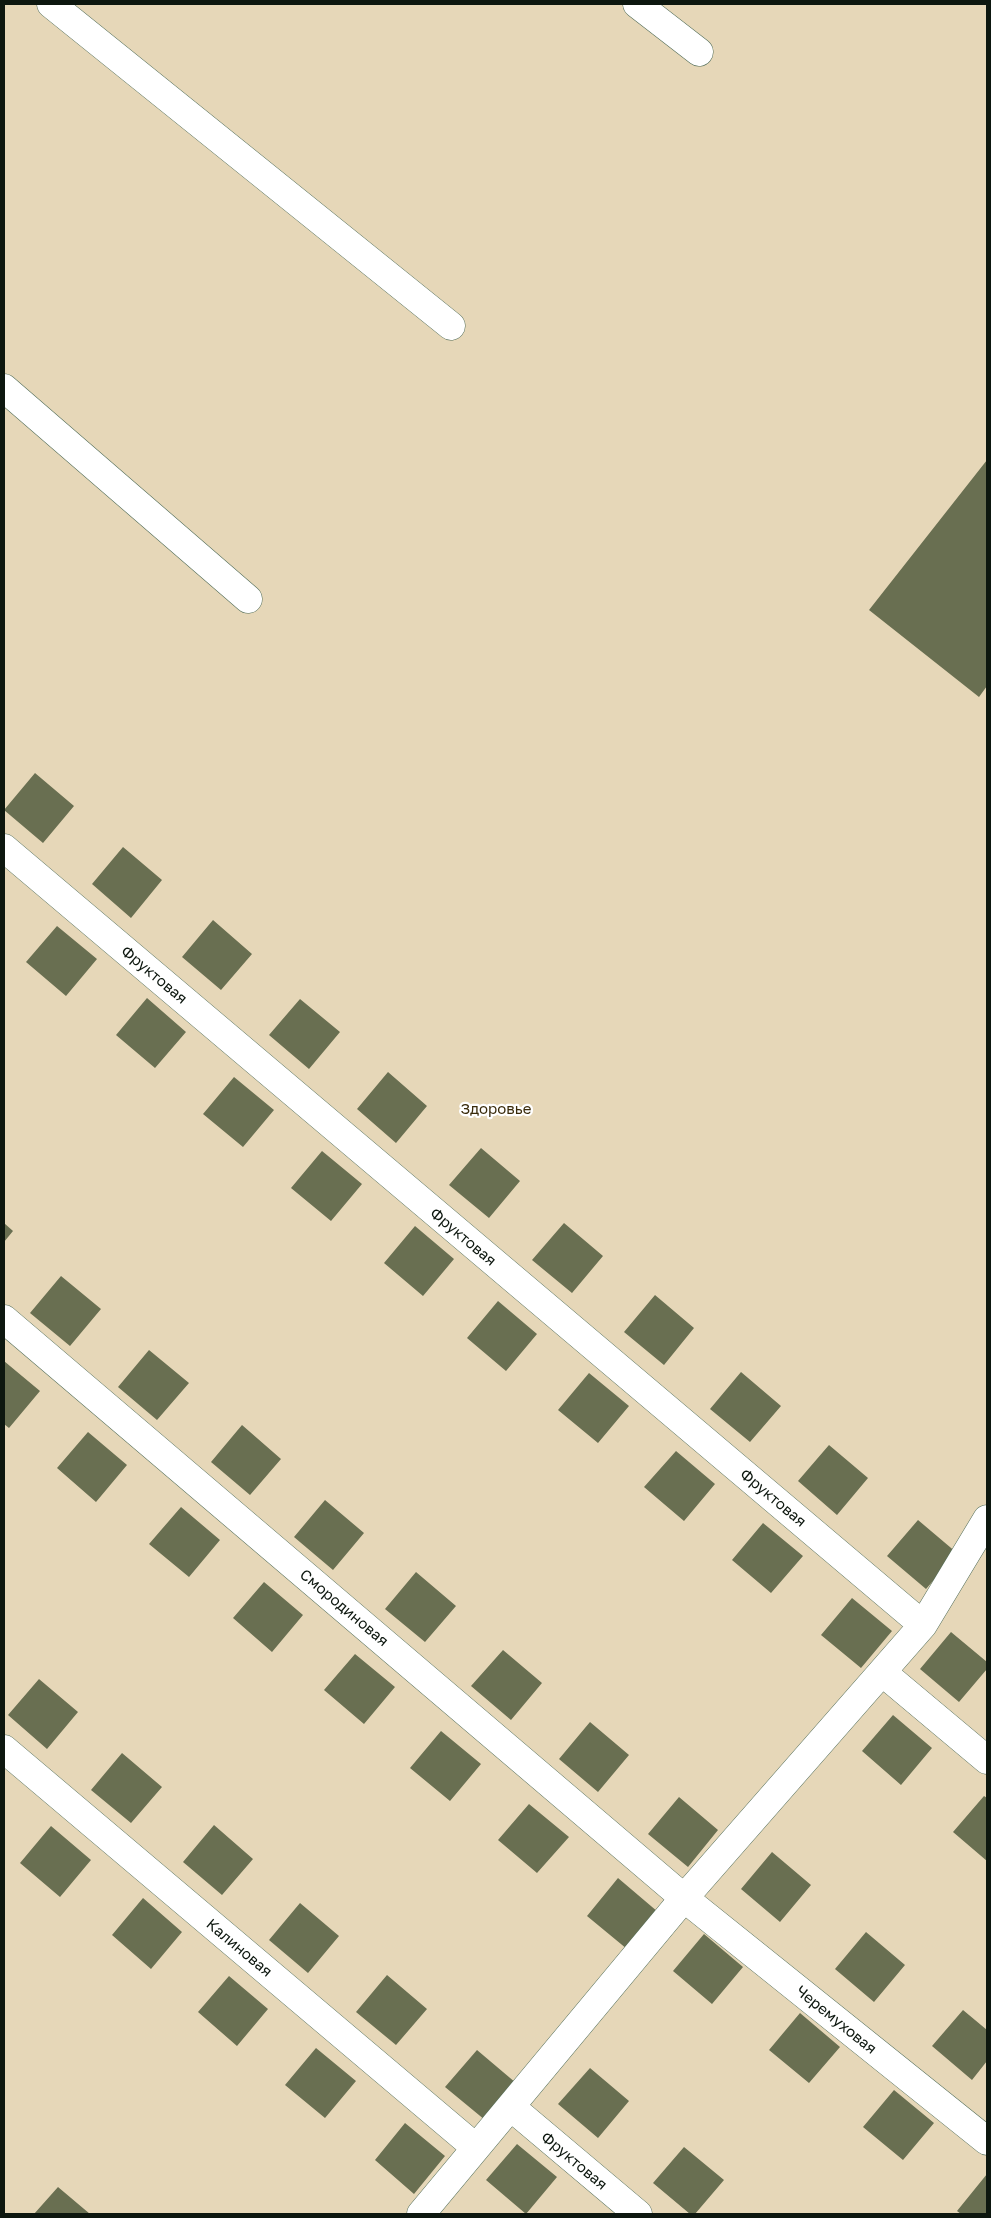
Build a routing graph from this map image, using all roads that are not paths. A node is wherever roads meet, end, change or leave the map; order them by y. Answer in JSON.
{"nodes":[{"id":1,"x":51,"y":4,"type":"edge"},
{"id":2,"x":637,"y":4,"type":"edge"},
{"id":3,"x":699,"y":52,"type":"dead end"},
{"id":4,"x":451,"y":326,"type":"dead end"},
{"id":5,"x":4,"y":388,"type":"edge"},
{"id":6,"x":248,"y":600,"type":"dead end"},
{"id":7,"x":4,"y":848,"type":"edge"},
{"id":8,"x":4,"y":1319,"type":"edge"},
{"id":9,"x":987,"y":1519,"type":"edge"},
{"id":10,"x":923,"y":1625,"type":"junction"},
{"id":11,"x":882,"y":1672,"type":"junction"},
{"id":12,"x":4,"y":1749,"type":"edge"},
{"id":13,"x":987,"y":1760,"type":"edge"},
{"id":14,"x":684,"y":1898,"type":"junction"},
{"id":15,"x":511,"y":2107,"type":"junction"},
{"id":16,"x":987,"y":2141,"type":"edge"},
{"id":17,"x":475,"y":2147,"type":"junction"},
{"id":18,"x":422,"y":2214,"type":"edge"},
{"id":19,"x":638,"y":2214,"type":"edge"}],
"edges":[{"from":1,"to":4,"type":"street"},
{"from":2,"to":3,"type":"street"},
{"from":5,"to":6,"type":"street"},
{"from":7,"to":10,"type":"street","name":"Фруктовая"},
{"from":8,"to":14,"type":"street","name":"Смородиновая"},
{"from":9,"to":10,"type":"street"},
{"from":10,"to":11,"type":"street"},
{"from":11,"to":13,"type":"street"},
{"from":11,"to":14,"type":"street"},
{"from":12,"to":17,"type":"street","name":"Калиновая"},
{"from":14,"to":15,"type":"street"},
{"from":14,"to":16,"type":"street","name":"Черемуховая"},
{"from":15,"to":17,"type":"street"},
{"from":15,"to":19,"type":"street","name":"Фруктовая"},
{"from":17,"to":18,"type":"street"}]}
